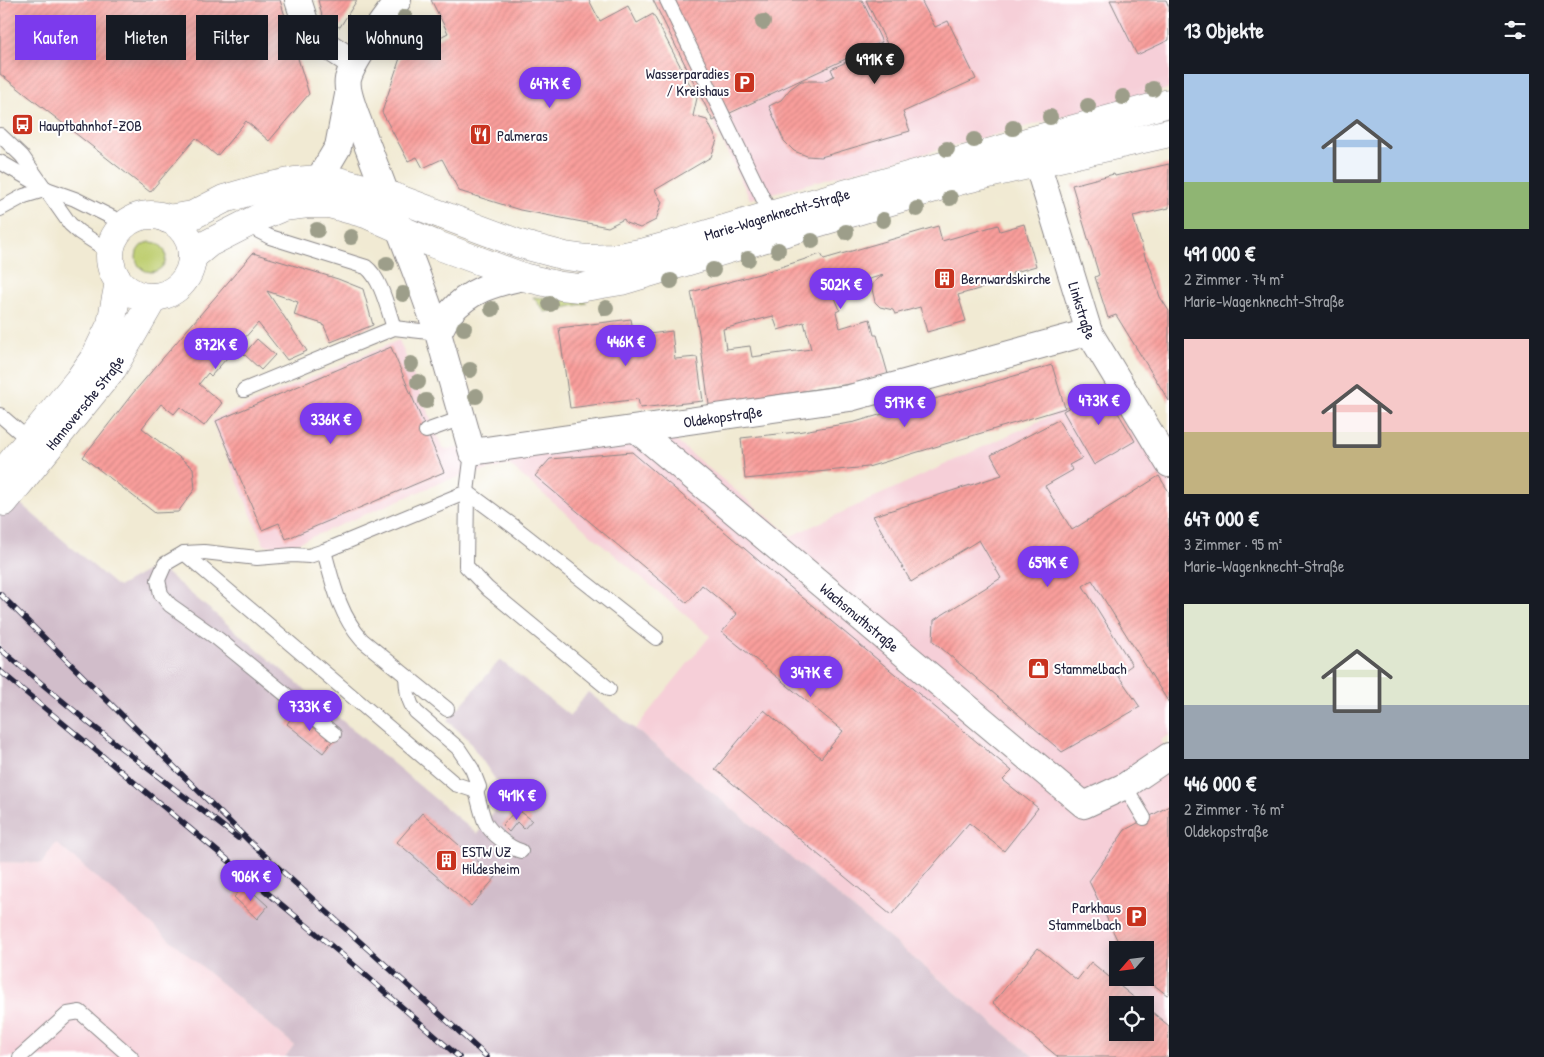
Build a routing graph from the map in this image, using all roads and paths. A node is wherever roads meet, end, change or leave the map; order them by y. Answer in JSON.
{"nodes":[{"id":1,"x":298,"y":0,"type":"edge"},
{"id":2,"x":398,"y":0,"type":"edge"},
{"id":3,"x":667,"y":0,"type":"edge"},
{"id":4,"x":354,"y":63,"type":"junction"},
{"id":5,"x":349,"y":92,"type":"junction"},
{"id":6,"x":1169,"y":104,"type":"edge"},
{"id":7,"x":1169,"y":133,"type":"edge"},
{"id":8,"x":0,"y":135,"type":"edge"},
{"id":9,"x":1033,"y":152,"type":"junction"},
{"id":10,"x":0,"y":162,"type":"edge"},
{"id":11,"x":319,"y":179,"type":"junction"},
{"id":12,"x":46,"y":190,"type":"junction"},
{"id":13,"x":386,"y":194,"type":"junction"},
{"id":14,"x":0,"y":208,"type":"edge"},
{"id":15,"x":366,"y":214,"type":"junction"},
{"id":16,"x":771,"y":215,"type":"junction"},
{"id":17,"x":168,"y":218,"type":"junction"},
{"id":18,"x":463,"y":222,"type":"junction"},
{"id":19,"x":125,"y":224,"type":"junction"},
{"id":20,"x":245,"y":224,"type":"junction"},
{"id":21,"x":400,"y":228,"type":"junction"},
{"id":22,"x":747,"y":243,"type":"junction"},
{"id":23,"x":434,"y":244,"type":"junction"},
{"id":24,"x":110,"y":252,"type":"junction"},
{"id":25,"x":192,"y":257,"type":"junction"},
{"id":26,"x":415,"y":268,"type":"junction"},
{"id":27,"x":523,"y":278,"type":"junction"},
{"id":28,"x":119,"y":282,"type":"junction"},
{"id":29,"x":154,"y":297,"type":"junction"},
{"id":30,"x":394,"y":328,"type":"junction"},
{"id":31,"x":1089,"y":332,"type":"junction"},
{"id":32,"x":438,"y":333,"type":"junction"},
{"id":33,"x":244,"y":390,"type":"dead end"},
{"id":34,"x":0,"y":415,"type":"edge"},
{"id":35,"x":462,"y":418,"type":"junction"},
{"id":36,"x":637,"y":430,"type":"junction"},
{"id":37,"x":426,"y":431,"type":"dead end"},
{"id":38,"x":29,"y":440,"type":"junction"},
{"id":39,"x":472,"y":452,"type":"junction"},
{"id":40,"x":1169,"y":464,"type":"edge"},
{"id":41,"x":0,"y":476,"type":"edge"},
{"id":42,"x":467,"y":492,"type":"junction"},
{"id":43,"x":4,"y":502,"type":"dead end"},
{"id":44,"x":324,"y":551,"type":"junction"},
{"id":45,"x":184,"y":553,"type":"junction"},
{"id":46,"x":656,"y":638,"type":"dead end"},
{"id":47,"x":406,"y":676,"type":"junction"},
{"id":48,"x":609,"y":689,"type":"dead end"},
{"id":49,"x":447,"y":709,"type":"dead end"},
{"id":50,"x":334,"y":734,"type":"dead end"},
{"id":51,"x":1169,"y":756,"type":"edge"},
{"id":52,"x":1125,"y":786,"type":"junction"},
{"id":53,"x":476,"y":791,"type":"junction"},
{"id":54,"x":1144,"y":818,"type":"dead end"},
{"id":55,"x":521,"y":851,"type":"dead end"},
{"id":56,"x":20,"y":1057,"type":"edge"},
{"id":57,"x":131,"y":1057,"type":"edge"}],
"edges":[{"from":1,"to":4,"type":"street"},
{"from":2,"to":4,"type":"street"},
{"from":3,"to":16,"type":"lane"},
{"from":4,"to":5,"type":"street"},
{"from":5,"to":11,"type":"street"},
{"from":5,"to":13,"type":"street"},
{"from":6,"to":9,"type":"street","name":"Marie-Wagenknecht-Straße"},
{"from":7,"to":9,"type":"street","name":"Marie-Wagenknecht-Straße"},
{"from":8,"to":12,"type":"lane"},
{"from":9,"to":16,"type":"street","name":"Marie-Wagenknecht-Straße"},
{"from":9,"to":22,"type":"street","name":"Marie-Wagenknecht-Straße"},
{"from":9,"to":31,"type":"street","name":"Linkstraße"},
{"from":10,"to":12,"type":"lane"},
{"from":11,"to":13,"type":"street"},
{"from":11,"to":17,"type":"street"},
{"from":12,"to":14,"type":"lane"},
{"from":12,"to":19,"type":"lane"},
{"from":12,"to":24,"type":"lane"},
{"from":13,"to":15,"type":"street"},
{"from":13,"to":18,"type":"street","name":"Marie-Wagenknecht-Straße"},
{"from":13,"to":21,"type":"street"},
{"from":15,"to":20,"type":"street"},
{"from":15,"to":21,"type":"street"},
{"from":16,"to":18,"type":"street","name":"Marie-Wagenknecht-Straße"},
{"from":16,"to":22,"type":"lane"},
{"from":17,"to":19,"type":"street"},
{"from":17,"to":25,"type":"street"},
{"from":18,"to":23,"type":"street"},
{"from":19,"to":24,"type":"street"},
{"from":20,"to":25,"type":"street"},
{"from":20,"to":30,"type":"lane"},
{"from":21,"to":23,"type":"street","name":"Marie-Wagenknecht-Straße"},
{"from":21,"to":26,"type":"street"},
{"from":22,"to":27,"type":"street","name":"Marie-Wagenknecht-Straße"},
{"from":23,"to":26,"type":"street"},
{"from":23,"to":27,"type":"street","name":"Marie-Wagenknecht-Straße"},
{"from":24,"to":28,"type":"street"},
{"from":25,"to":29,"type":"street"},
{"from":26,"to":32,"type":"street"},
{"from":27,"to":32,"type":"street"},
{"from":28,"to":29,"type":"street"},
{"from":28,"to":38,"type":"street","name":"Hannoversche Straße"},
{"from":29,"to":43,"type":"street","name":"Hannoversche Straße"},
{"from":30,"to":32,"type":"lane"},
{"from":30,"to":33,"type":"lane"},
{"from":31,"to":36,"type":"street","name":"Oldekopstraße"},
{"from":31,"to":40,"type":"street","name":"Linkstraße"},
{"from":32,"to":35,"type":"street"},
{"from":34,"to":38,"type":"lane"},
{"from":35,"to":37,"type":"lane"},
{"from":35,"to":39,"type":"street"},
{"from":36,"to":39,"type":"street","name":"Oldekopstraße"},
{"from":36,"to":52,"type":"street","name":"Wachsmuthstraße"},
{"from":38,"to":41,"type":"street","name":"Hannoversche Straße"},
{"from":39,"to":42,"type":"lane"},
{"from":42,"to":44,"type":"lane"},
{"from":42,"to":46,"type":"lane"},
{"from":42,"to":48,"type":"lane"},
{"from":44,"to":45,"type":"lane"},
{"from":44,"to":47,"type":"lane"},
{"from":45,"to":50,"type":"lane"},
{"from":45,"to":53,"type":"lane"},
{"from":47,"to":49,"type":"lane"},
{"from":47,"to":53,"type":"lane"},
{"from":51,"to":52,"type":"street"},
{"from":52,"to":54,"type":"lane"},
{"from":53,"to":55,"type":"lane"},
{"from":56,"to":57,"type":"lane"}]}
